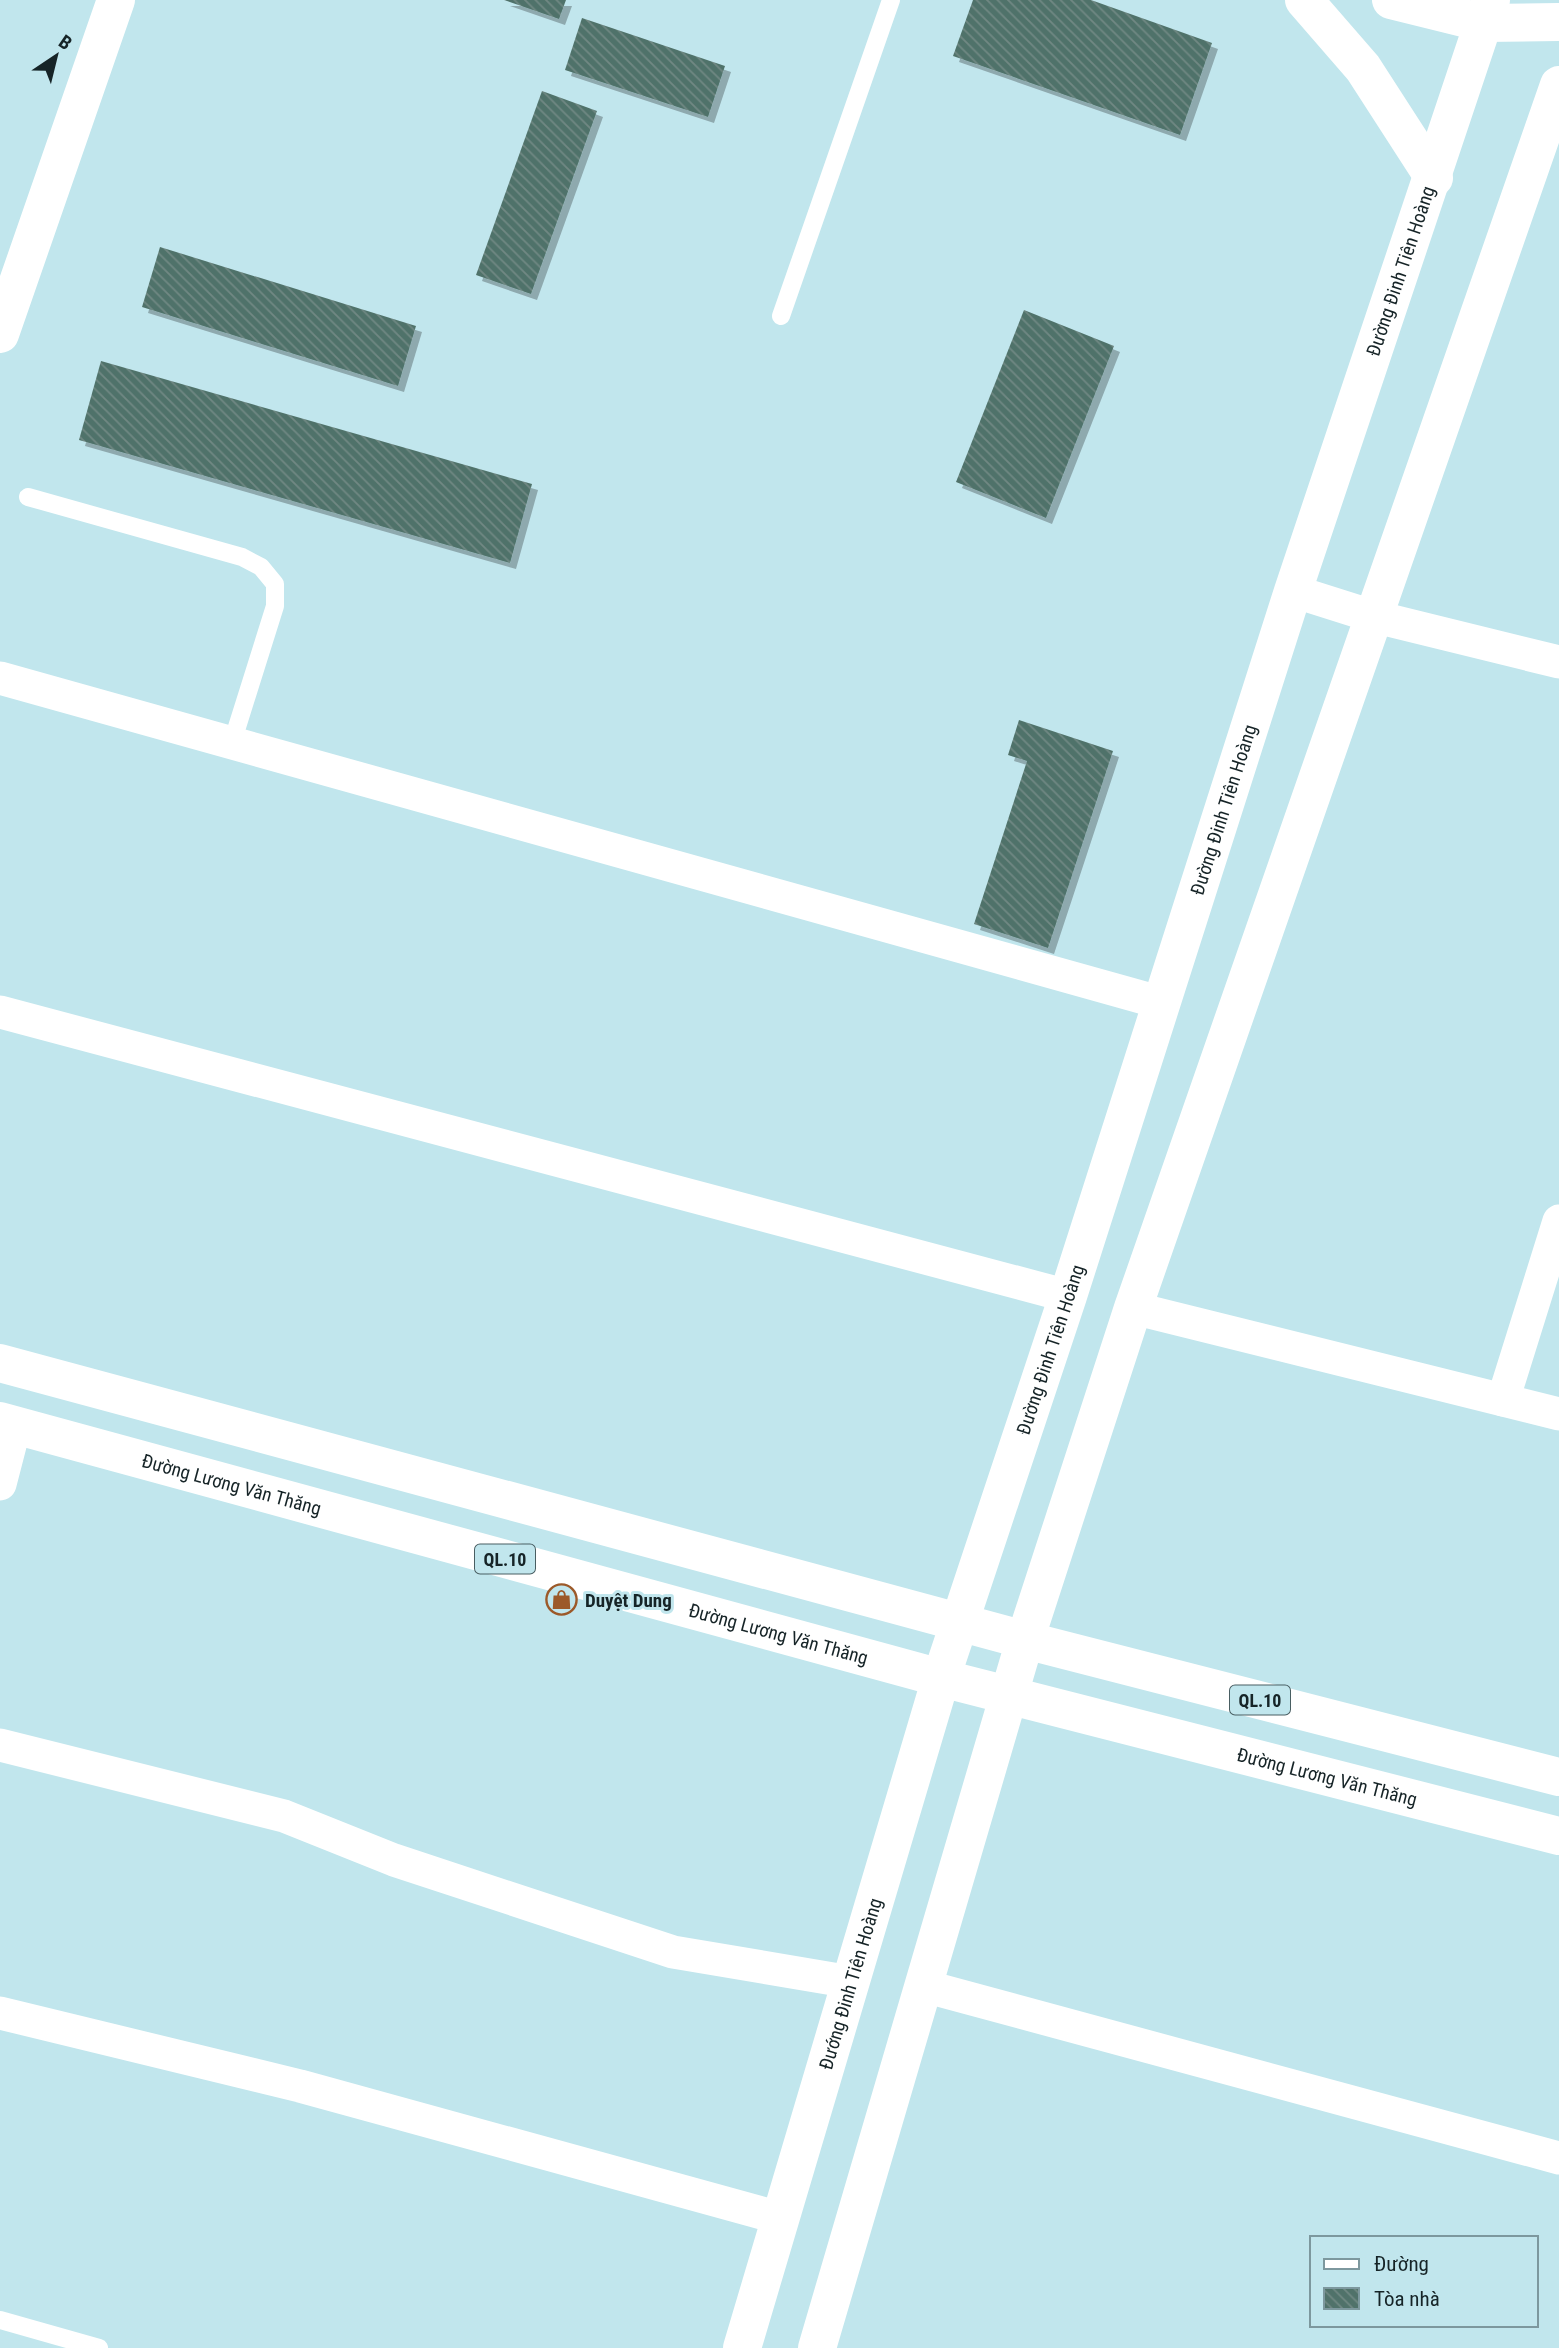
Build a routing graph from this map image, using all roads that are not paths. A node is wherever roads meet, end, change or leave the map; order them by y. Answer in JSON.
{"nodes":[{"id":1,"x":116,"y":0,"type":"edge"},
{"id":2,"x":891,"y":0,"type":"edge"},
{"id":3,"x":1304,"y":0,"type":"edge"},
{"id":4,"x":1391,"y":0,"type":"edge"},
{"id":5,"x":1488,"y":12,"type":"edge"},
{"id":6,"x":1559,"y":22,"type":"edge"},
{"id":7,"x":1559,"y":85,"type":"edge"},
{"id":8,"x":1552,"y":130,"type":"edge"},
{"id":9,"x":1434,"y":178,"type":"junction"},
{"id":10,"x":781,"y":316,"type":"dead end"},
{"id":11,"x":0,"y":334,"type":"edge"},
{"id":12,"x":28,"y":497,"type":"dead end"},
{"id":13,"x":1293,"y":591,"type":"junction"},
{"id":14,"x":1372,"y":616,"type":"junction"},
{"id":15,"x":1559,"y":662,"type":"edge"},
{"id":16,"x":0,"y":678,"type":"edge"},
{"id":17,"x":232,"y":743,"type":"junction"},
{"id":18,"x":1162,"y":1003,"type":"junction"},
{"id":19,"x":0,"y":1012,"type":"edge"},
{"id":20,"x":1559,"y":1221,"type":"edge"},
{"id":21,"x":1068,"y":1296,"type":"junction"},
{"id":22,"x":1133,"y":1308,"type":"junction"},
{"id":23,"x":0,"y":1363,"type":"edge"},
{"id":24,"x":1503,"y":1400,"type":"junction"},
{"id":25,"x":1559,"y":1414,"type":"edge"},
{"id":26,"x":8,"y":1424,"type":"edge"},
{"id":27,"x":0,"y":1484,"type":"edge"},
{"id":28,"x":962,"y":1622,"type":"junction"},
{"id":29,"x":1025,"y":1640,"type":"junction"},
{"id":30,"x":941,"y":1678,"type":"junction"},
{"id":31,"x":1011,"y":1694,"type":"junction"},
{"id":32,"x":0,"y":1745,"type":"edge"},
{"id":33,"x":1559,"y":1776,"type":"edge"},
{"id":34,"x":1559,"y":1836,"type":"edge"},
{"id":35,"x":850,"y":1982,"type":"junction"},
{"id":36,"x":924,"y":1986,"type":"junction"},
{"id":37,"x":0,"y":2013,"type":"edge"},
{"id":38,"x":1559,"y":2158,"type":"edge"},
{"id":39,"x":780,"y":2218,"type":"junction"},
{"id":40,"x":0,"y":2320,"type":"edge"},
{"id":41,"x":99,"y":2348,"type":"edge"},
{"id":42,"x":742,"y":2348,"type":"edge"},
{"id":43,"x":817,"y":2348,"type":"edge"}],
"edges":[{"from":1,"to":11,"type":"main road"},
{"from":2,"to":10,"type":"lane"},
{"from":3,"to":9,"type":"main road"},
{"from":4,"to":5,"type":"main road"},
{"from":5,"to":6,"type":"main road"},
{"from":5,"to":9,"type":"main road","name":"Đường Đinh Tiên Hoàng"},
{"from":7,"to":8,"type":"main road"},
{"from":8,"to":14,"type":"main road"},
{"from":9,"to":13,"type":"main road","name":"Đường Đinh Tiên Hoàng"},
{"from":12,"to":17,"type":"lane"},
{"from":13,"to":14,"type":"street"},
{"from":13,"to":18,"type":"main road","name":"Đường Đinh Tiên Hoàng"},
{"from":14,"to":15,"type":"street"},
{"from":14,"to":22,"type":"main road"},
{"from":16,"to":17,"type":"street"},
{"from":17,"to":18,"type":"street"},
{"from":18,"to":21,"type":"main road","name":"Đường Đinh Tiên Hoàng"},
{"from":19,"to":21,"type":"street"},
{"from":20,"to":24,"type":"street"},
{"from":21,"to":28,"type":"main road","name":"Đường Đinh Tiên Hoàng"},
{"from":22,"to":24,"type":"street"},
{"from":22,"to":29,"type":"main road"},
{"from":23,"to":28,"type":"main road","number":"QL.10"},
{"from":24,"to":25,"type":"street"},
{"from":26,"to":27,"type":"street"},
{"from":26,"to":30,"type":"main road","name":"Đường Lương Văn Thăng","number":"QL.10"},
{"from":28,"to":29,"type":"main road","number":"QL.10"},
{"from":28,"to":30,"type":"main road","name":"Đướng Đinh Tiên Hoàng"},
{"from":29,"to":31,"type":"main road"},
{"from":29,"to":33,"type":"main road","number":"QL.10"},
{"from":30,"to":31,"type":"main road","name":"Đường Lương Văn Thăng","number":"QL.10"},
{"from":30,"to":35,"type":"main road","name":"Đướng Đinh Tiên Hoàng"},
{"from":31,"to":34,"type":"main road","name":"Đường Lương Văn Thăng","number":"QL.10"},
{"from":31,"to":36,"type":"main road"},
{"from":32,"to":35,"type":"street"},
{"from":35,"to":39,"type":"main road","name":"Đướng Đinh Tiên Hoàng"},
{"from":36,"to":38,"type":"street"},
{"from":36,"to":43,"type":"main road"},
{"from":37,"to":39,"type":"street"},
{"from":39,"to":42,"type":"main road","name":"Đướng Đinh Tiên Hoàng"},
{"from":40,"to":41,"type":"lane"}]}
